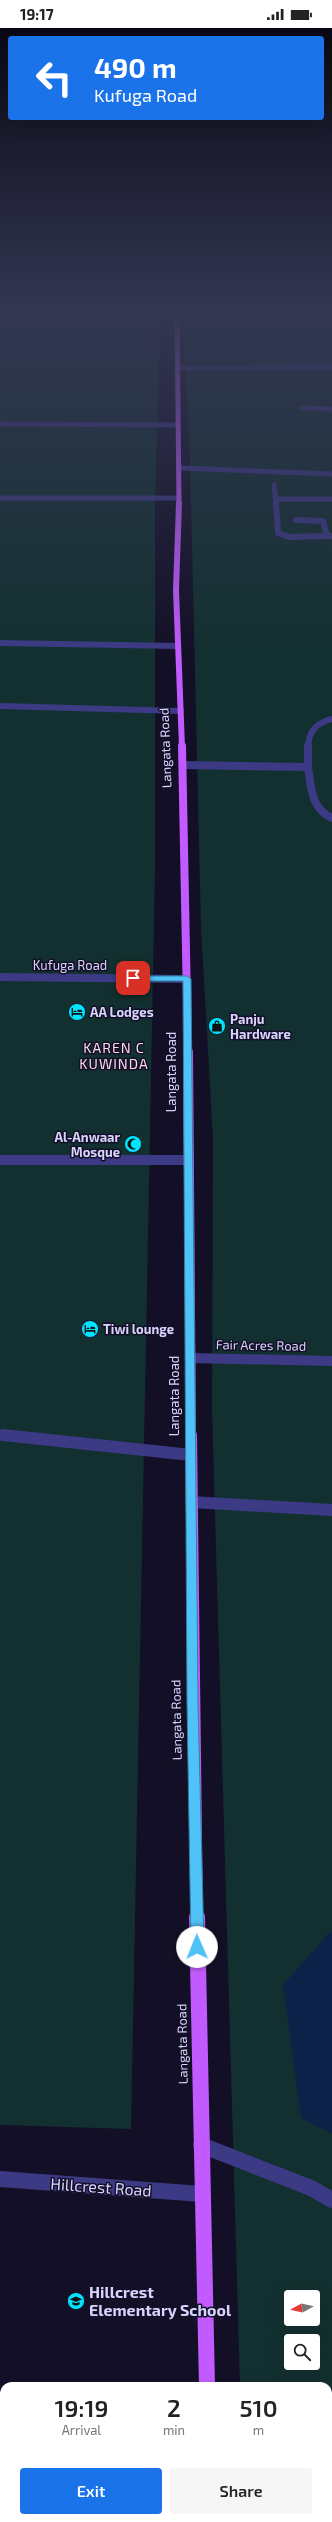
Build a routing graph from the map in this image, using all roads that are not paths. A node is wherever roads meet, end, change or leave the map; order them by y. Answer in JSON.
{"nodes":[{"id":1,"x":178,"y":426,"type":"edge"},
{"id":2,"x":179,"y":468,"type":"junction"},
{"id":3,"x":332,"y":474,"type":"edge"},
{"id":4,"x":274,"y":485,"type":"dead end"},
{"id":5,"x":0,"y":498,"type":"edge"},
{"id":6,"x":179,"y":498,"type":"junction"},
{"id":7,"x":275,"y":499,"type":"junction"},
{"id":8,"x":332,"y":499,"type":"edge"},
{"id":9,"x":296,"y":520,"type":"dead end"},
{"id":10,"x":330,"y":536,"type":"edge"},
{"id":11,"x":0,"y":643,"type":"edge"},
{"id":12,"x":178,"y":646,"type":"junction"},
{"id":13,"x":0,"y":706,"type":"edge"},
{"id":14,"x":181,"y":711,"type":"junction"},
{"id":15,"x":332,"y":719,"type":"edge"},
{"id":16,"x":183,"y":765,"type":"junction"},
{"id":17,"x":308,"y":767,"type":"junction"},
{"id":18,"x":332,"y":818,"type":"edge"},
{"id":19,"x":0,"y":978,"type":"edge"},
{"id":20,"x":187,"y":979,"type":"junction"},
{"id":21,"x":0,"y":1160,"type":"edge"},
{"id":22,"x":189,"y":1160,"type":"junction"},
{"id":23,"x":190,"y":1358,"type":"junction"},
{"id":24,"x":332,"y":1361,"type":"edge"},
{"id":25,"x":0,"y":1435,"type":"edge"},
{"id":26,"x":191,"y":1455,"type":"junction"},
{"id":27,"x":191,"y":1502,"type":"junction"},
{"id":28,"x":332,"y":1510,"type":"edge"},
{"id":29,"x":201,"y":2145,"type":"junction"},
{"id":30,"x":0,"y":2179,"type":"edge"},
{"id":31,"x":202,"y":2194,"type":"junction"},
{"id":32,"x":332,"y":2200,"type":"edge"},
{"id":33,"x":207,"y":2382,"type":"edge"}],
"edges":[{"from":1,"to":2,"type":"main road","name":"Langata Road"},
{"from":2,"to":3,"type":"street"},
{"from":2,"to":6,"type":"main road","name":"Langata Road"},
{"from":4,"to":7,"type":"street"},
{"from":5,"to":6,"type":"street"},
{"from":6,"to":12,"type":"main road","name":"Langata Road"},
{"from":7,"to":8,"type":"street"},
{"from":7,"to":10,"type":"street"},
{"from":9,"to":10,"type":"street"},
{"from":11,"to":12,"type":"street"},
{"from":12,"to":14,"type":"main road","name":"Langata Road"},
{"from":13,"to":14,"type":"street"},
{"from":14,"to":16,"type":"main road","name":"Langata Road"},
{"from":15,"to":17,"type":"street"},
{"from":16,"to":17,"type":"street"},
{"from":16,"to":20,"type":"main road","name":"Langata Road"},
{"from":17,"to":18,"type":"street"},
{"from":19,"to":20,"type":"street","name":"Kufuga Road"},
{"from":20,"to":22,"type":"main road","name":"Langata Road"},
{"from":21,"to":22,"type":"street"},
{"from":22,"to":23,"type":"main road","name":"Langata Road"},
{"from":23,"to":24,"type":"street","name":"Fair Acres Road"},
{"from":23,"to":26,"type":"main road","name":"Langata Road"},
{"from":25,"to":26,"type":"street"},
{"from":26,"to":27,"type":"main road","name":"Langata Road"},
{"from":27,"to":28,"type":"street"},
{"from":27,"to":29,"type":"main road","name":"Langata Road"},
{"from":29,"to":31,"type":"main road","name":"Langata Road"},
{"from":29,"to":32,"type":"street"},
{"from":30,"to":31,"type":"street","name":"Hillcrest Road"},
{"from":31,"to":33,"type":"main road","name":"Langata Road"}]}
